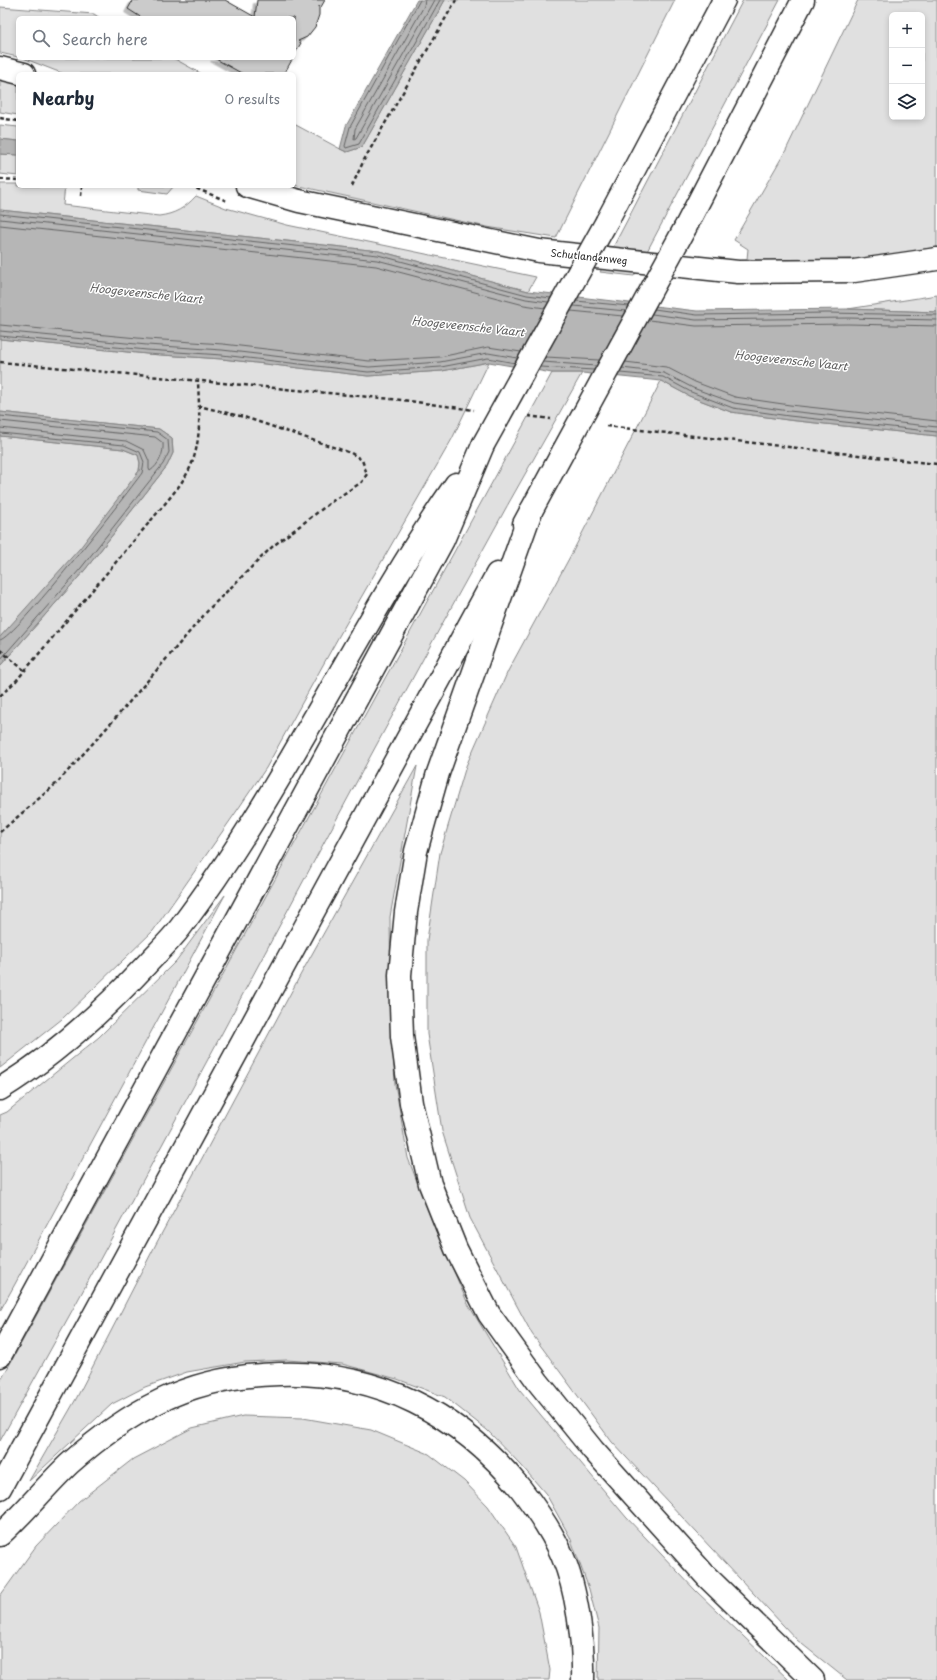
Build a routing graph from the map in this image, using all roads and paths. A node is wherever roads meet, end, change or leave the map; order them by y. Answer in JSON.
{"nodes":[{"id":1,"x":456,"y":0,"type":"edge"},
{"id":2,"x":724,"y":0,"type":"edge"},
{"id":3,"x":803,"y":0,"type":"edge"},
{"id":4,"x":0,"y":68,"type":"edge"},
{"id":5,"x":16,"y":72,"type":"edge"},
{"id":6,"x":0,"y":118,"type":"edge"},
{"id":7,"x":16,"y":121,"type":"edge"},
{"id":8,"x":0,"y":179,"type":"edge"},
{"id":9,"x":16,"y":180,"type":"edge"},
{"id":10,"x":82,"y":188,"type":"edge"},
{"id":11,"x":254,"y":188,"type":"edge"},
{"id":12,"x":81,"y":196,"type":"dead end"},
{"id":13,"x":341,"y":210,"type":"junction"},
{"id":14,"x":937,"y":259,"type":"edge"},
{"id":15,"x":0,"y":362,"type":"edge"},
{"id":16,"x":199,"y":406,"type":"junction"},
{"id":17,"x":484,"y":445,"type":"junction"},
{"id":18,"x":531,"y":511,"type":"junction"},
{"id":19,"x":0,"y":650,"type":"edge"},
{"id":20,"x":24,"y":670,"type":"junction"},
{"id":21,"x":0,"y":696,"type":"edge"},
{"id":22,"x":0,"y":832,"type":"edge"},
{"id":23,"x":0,"y":1089,"type":"edge"},
{"id":24,"x":0,"y":1356,"type":"edge"},
{"id":25,"x":0,"y":1488,"type":"edge"},
{"id":26,"x":0,"y":1535,"type":"edge"},
{"id":27,"x":583,"y":1680,"type":"edge"},
{"id":28,"x":813,"y":1680,"type":"edge"}],
"edges":[{"from":1,"to":13,"type":"path"},
{"from":2,"to":17,"type":"main road","bridge":true},
{"from":3,"to":18,"type":"main road","bridge":true},
{"from":4,"to":5,"type":"main road"},
{"from":6,"to":7,"type":"path"},
{"from":8,"to":9,"type":"path"},
{"from":10,"to":12,"type":"path"},
{"from":11,"to":13,"type":"main road","name":"Schutlandenweg"},
{"from":13,"to":14,"type":"main road","name":"Schutlandenweg"},
{"from":15,"to":16,"type":"path"},
{"from":16,"to":20,"type":"path"},
{"from":16,"to":22,"type":"path"},
{"from":17,"to":23,"type":"main road"},
{"from":17,"to":24,"type":"main road"},
{"from":18,"to":25,"type":"main road"},
{"from":18,"to":28,"type":"main road"},
{"from":19,"to":20,"type":"path"},
{"from":20,"to":21,"type":"path"},
{"from":26,"to":27,"type":"main road"}]}
